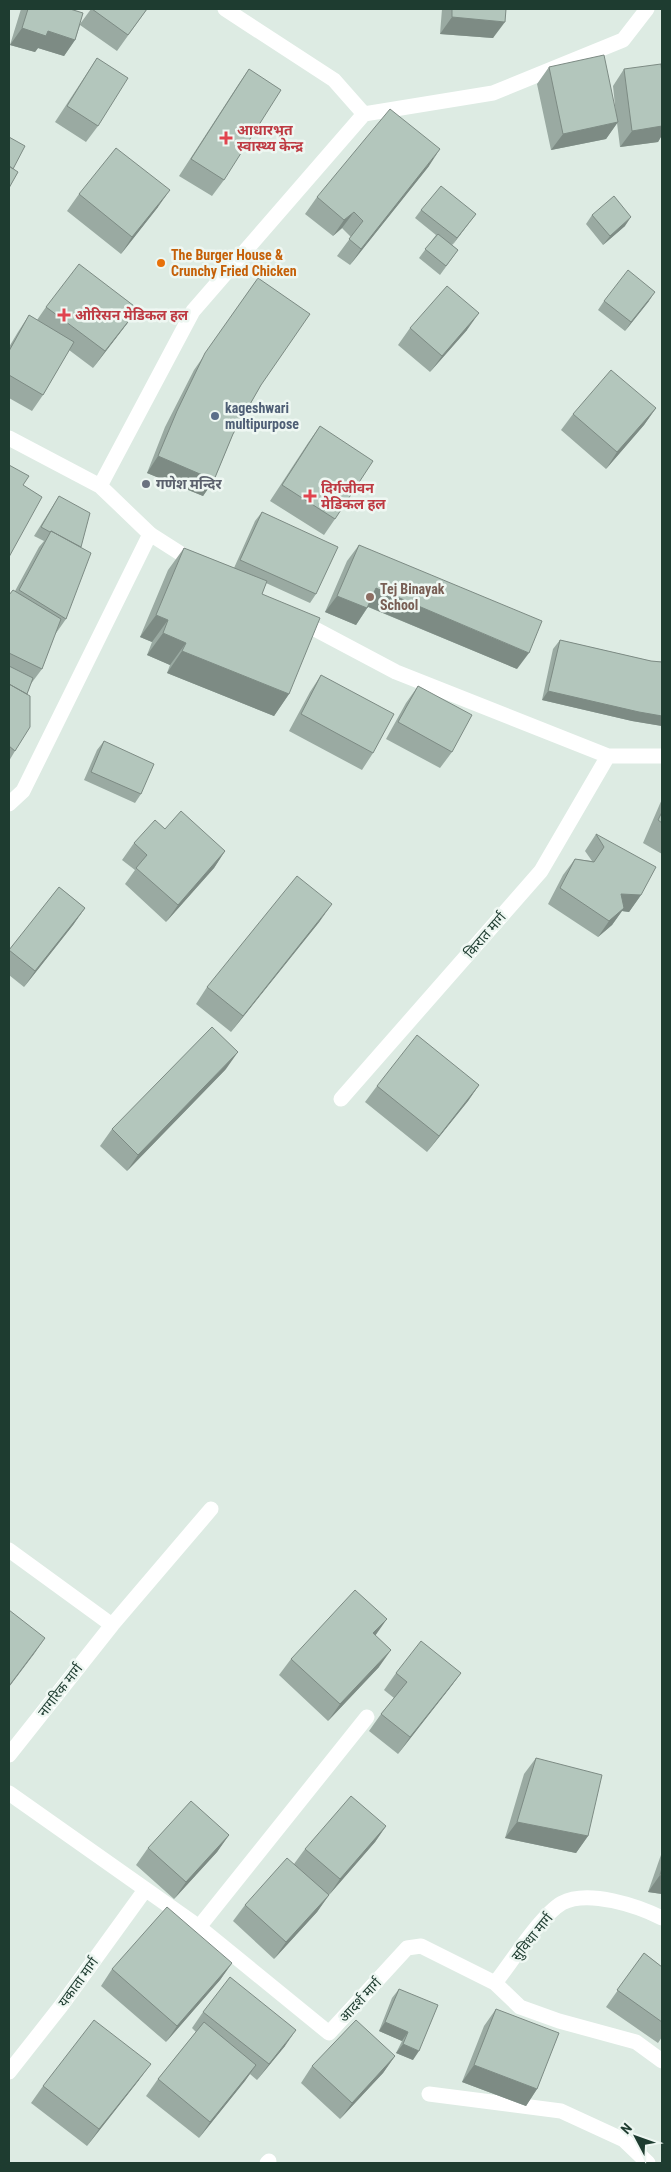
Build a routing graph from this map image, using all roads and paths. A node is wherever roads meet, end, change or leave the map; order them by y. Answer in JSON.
{"nodes":[{"id":1,"x":225,"y":9,"type":"edge"},
{"id":2,"x":647,"y":9,"type":"edge"},
{"id":3,"x":364,"y":114,"type":"junction"},
{"id":4,"x":9,"y":438,"type":"edge"},
{"id":5,"x":100,"y":486,"type":"junction"},
{"id":6,"x":150,"y":534,"type":"junction"},
{"id":7,"x":206,"y":570,"type":"edge"},
{"id":8,"x":283,"y":612,"type":"edge"},
{"id":9,"x":608,"y":756,"type":"junction"},
{"id":10,"x":662,"y":756,"type":"edge"},
{"id":11,"x":9,"y":804,"type":"edge"},
{"id":12,"x":341,"y":1099,"type":"dead end"},
{"id":13,"x":211,"y":1509,"type":"dead end"},
{"id":14,"x":9,"y":1550,"type":"edge"},
{"id":15,"x":112,"y":1625,"type":"junction"},
{"id":16,"x":367,"y":1717,"type":"dead end"},
{"id":17,"x":9,"y":1754,"type":"edge"},
{"id":18,"x":9,"y":1793,"type":"edge"},
{"id":19,"x":145,"y":1890,"type":"junction"},
{"id":20,"x":662,"y":1918,"type":"edge"},
{"id":21,"x":199,"y":1927,"type":"junction"},
{"id":22,"x":495,"y":1983,"type":"junction"},
{"id":23,"x":662,"y":2061,"type":"edge"},
{"id":24,"x":9,"y":2072,"type":"edge"},
{"id":25,"x":429,"y":2094,"type":"dead end"},
{"id":26,"x":648,"y":2163,"type":"edge"}],
"edges":[{"from":1,"to":3,"type":"street"},
{"from":2,"to":3,"type":"street"},
{"from":3,"to":5,"type":"street"},
{"from":4,"to":5,"type":"street"},
{"from":5,"to":6,"type":"street"},
{"from":6,"to":7,"type":"street"},
{"from":6,"to":11,"type":"street"},
{"from":8,"to":9,"type":"street"},
{"from":9,"to":10,"type":"street"},
{"from":9,"to":12,"type":"street","name":"किरात मार्ग"},
{"from":13,"to":15,"type":"street","name":"नागरिक मार्ग"},
{"from":14,"to":15,"type":"street"},
{"from":15,"to":17,"type":"street","name":"नागरिक मार्ग"},
{"from":16,"to":21,"type":"street"},
{"from":18,"to":19,"type":"street","name":"आदर्श मार्ग"},
{"from":19,"to":21,"type":"street","name":"आदर्श मार्ग"},
{"from":19,"to":24,"type":"street","name":"यकाता मार्ग"},
{"from":20,"to":22,"type":"street","name":"सुविधा मार्ग"},
{"from":21,"to":22,"type":"street","name":"आदर्श मार्ग"},
{"from":22,"to":23,"type":"street","name":"आदर्श मार्ग"},
{"from":25,"to":26,"type":"street"}]}
